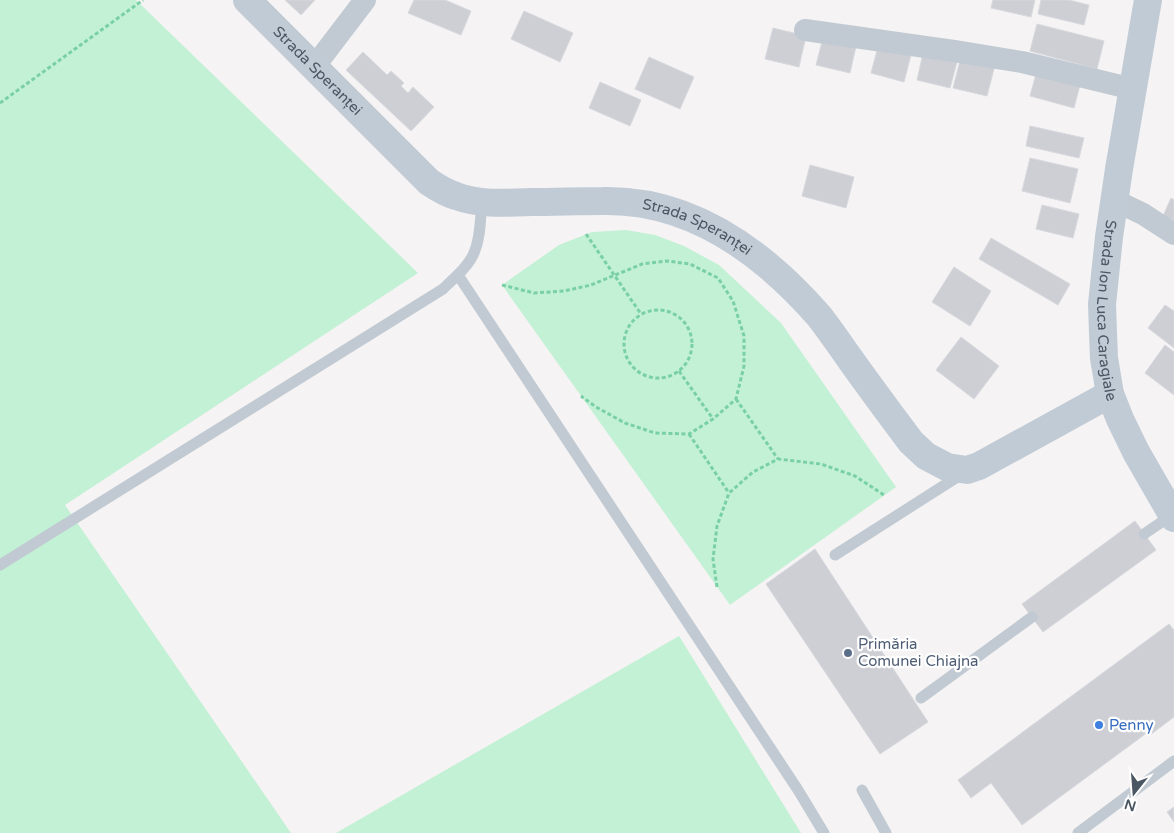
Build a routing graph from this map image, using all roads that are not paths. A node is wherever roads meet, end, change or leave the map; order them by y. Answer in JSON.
{"nodes":[{"id":1,"x":247,"y":0,"type":"edge"},
{"id":2,"x":365,"y":0,"type":"edge"},
{"id":3,"x":1148,"y":0,"type":"edge"},
{"id":4,"x":805,"y":30,"type":"dead end"},
{"id":5,"x":314,"y":67,"type":"junction"},
{"id":6,"x":1133,"y":89,"type":"junction"},
{"id":7,"x":1114,"y":200,"type":"junction"},
{"id":8,"x":482,"y":202,"type":"junction"},
{"id":9,"x":1174,"y":234,"type":"edge"},
{"id":10,"x":458,"y":275,"type":"junction"},
{"id":11,"x":1110,"y":394,"type":"junction"},
{"id":12,"x":967,"y":470,"type":"junction"},
{"id":13,"x":1173,"y":517,"type":"edge"},
{"id":14,"x":1144,"y":534,"type":"dead end"},
{"id":15,"x":834,"y":555,"type":"dead end"},
{"id":16,"x":0,"y":565,"type":"edge"},
{"id":17,"x":1032,"y":617,"type":"dead end"},
{"id":18,"x":921,"y":698,"type":"dead end"},
{"id":19,"x":1174,"y":761,"type":"edge"},
{"id":20,"x":862,"y":790,"type":"dead end"},
{"id":21,"x":824,"y":833,"type":"edge"},
{"id":22,"x":886,"y":833,"type":"edge"},
{"id":23,"x":1078,"y":833,"type":"edge"}],
"edges":[{"from":1,"to":5,"type":"street","name":"Strada Speranței"},
{"from":2,"to":5,"type":"street"},
{"from":3,"to":6,"type":"street","name":"Strada Ion Luca Caragiale"},
{"from":4,"to":6,"type":"street"},
{"from":5,"to":8,"type":"street","name":"Strada Speranței"},
{"from":6,"to":7,"type":"street","name":"Strada Ion Luca Caragiale"},
{"from":7,"to":9,"type":"street"},
{"from":7,"to":11,"type":"street","name":"Strada Ion Luca Caragiale"},
{"from":8,"to":10,"type":"lane"},
{"from":8,"to":12,"type":"street","name":"Strada Speranței"},
{"from":10,"to":16,"type":"lane"},
{"from":10,"to":21,"type":"lane"},
{"from":11,"to":12,"type":"street"},
{"from":11,"to":13,"type":"street","name":"Strada Ion Luca Caragiale"},
{"from":12,"to":15,"type":"lane"},
{"from":13,"to":14,"type":"lane"},
{"from":17,"to":18,"type":"lane"},
{"from":19,"to":23,"type":"lane"},
{"from":20,"to":22,"type":"lane"}]}
